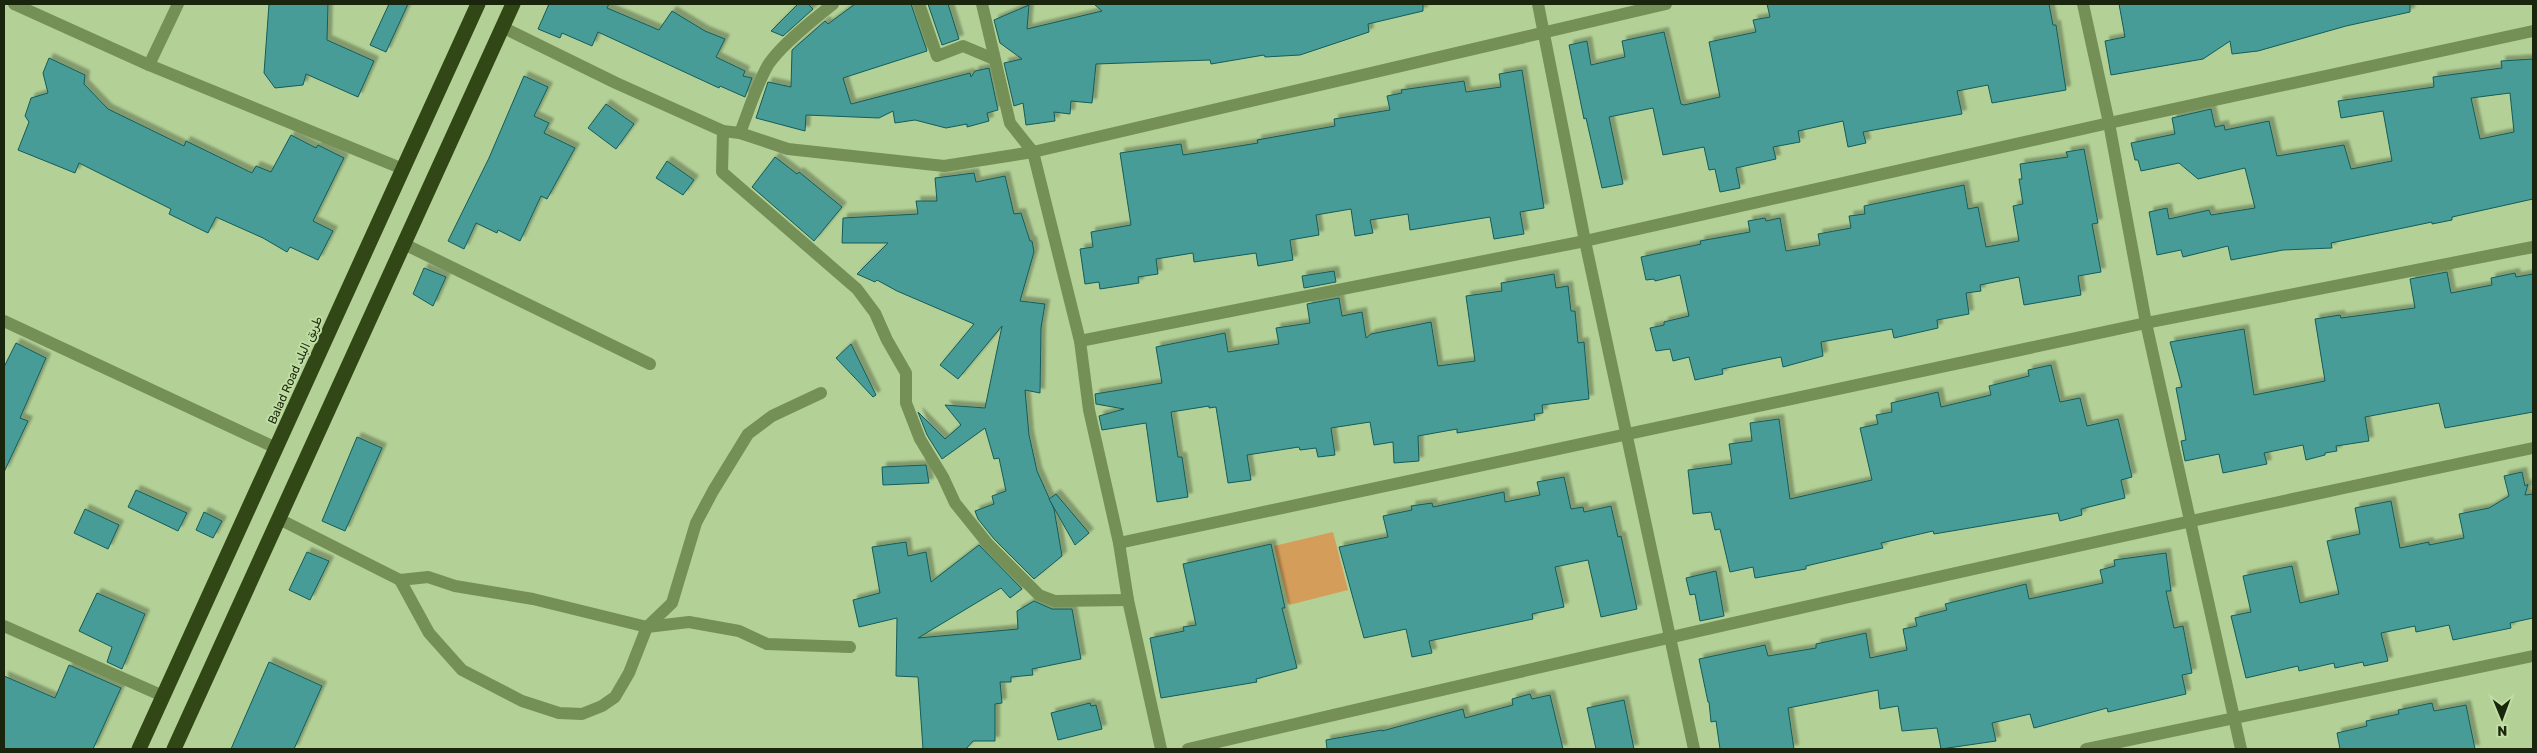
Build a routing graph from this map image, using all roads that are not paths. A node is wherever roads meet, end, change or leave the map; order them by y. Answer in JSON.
{"nodes":[{"id":1,"x":14,"y":4,"type":"edge"},
{"id":2,"x":178,"y":4,"type":"edge"},
{"id":3,"x":478,"y":4,"type":"edge"},
{"id":4,"x":513,"y":4,"type":"edge"},
{"id":5,"x":833,"y":4,"type":"edge"},
{"id":6,"x":919,"y":4,"type":"edge"},
{"id":7,"x":982,"y":4,"type":"edge"},
{"id":8,"x":1538,"y":4,"type":"edge"},
{"id":9,"x":1666,"y":4,"type":"edge"},
{"id":10,"x":2083,"y":4,"type":"edge"},
{"id":11,"x":502,"y":27,"type":"junction"},
{"id":12,"x":2533,"y":31,"type":"edge"},
{"id":13,"x":1543,"y":33,"type":"junction"},
{"id":14,"x":994,"y":59,"type":"junction"},
{"id":15,"x":149,"y":64,"type":"junction"},
{"id":16,"x":2109,"y":123,"type":"junction"},
{"id":17,"x":723,"y":131,"type":"junction"},
{"id":18,"x":740,"y":133,"type":"junction"},
{"id":19,"x":1033,"y":152,"type":"junction"},
{"id":20,"x":403,"y":169,"type":"junction"},
{"id":21,"x":1585,"y":241,"type":"junction"},
{"id":22,"x":404,"y":244,"type":"junction"},
{"id":23,"x":2533,"y":247,"type":"edge"},
{"id":24,"x":4,"y":321,"type":"edge"},
{"id":25,"x":2146,"y":323,"type":"junction"},
{"id":26,"x":1080,"y":341,"type":"junction"},
{"id":27,"x":650,"y":364,"type":"dead end"},
{"id":28,"x":821,"y":394,"type":"dead end"},
{"id":29,"x":1626,"y":436,"type":"junction"},
{"id":30,"x":276,"y":448,"type":"junction"},
{"id":31,"x":2533,"y":448,"type":"edge"},
{"id":32,"x":279,"y":519,"type":"junction"},
{"id":33,"x":2190,"y":520,"type":"junction"},
{"id":34,"x":1119,"y":544,"type":"junction"},
{"id":35,"x":400,"y":580,"type":"junction"},
{"id":36,"x":1128,"y":600,"type":"junction"},
{"id":37,"x":4,"y":626,"type":"edge"},
{"id":38,"x":647,"y":627,"type":"junction"},
{"id":39,"x":1671,"y":636,"type":"junction"},
{"id":40,"x":850,"y":647,"type":"dead end"},
{"id":41,"x":2533,"y":656,"type":"edge"},
{"id":42,"x":163,"y":696,"type":"junction"},
{"id":43,"x":2234,"y":718,"type":"junction"},
{"id":44,"x":139,"y":749,"type":"edge"},
{"id":45,"x":174,"y":749,"type":"edge"},
{"id":46,"x":1161,"y":749,"type":"edge"},
{"id":47,"x":1188,"y":749,"type":"edge"},
{"id":48,"x":1694,"y":749,"type":"edge"},
{"id":49,"x":2086,"y":749,"type":"edge"},
{"id":50,"x":2241,"y":749,"type":"edge"}],
"edges":[{"from":1,"to":15,"type":"street"},
{"from":2,"to":15,"type":"street"},
{"from":3,"to":20,"type":"highway","name":"Balad Road طريق البلد"},
{"from":4,"to":11,"type":"highway"},
{"from":5,"to":18,"type":"street"},
{"from":6,"to":14,"type":"street"},
{"from":7,"to":14,"type":"street"},
{"from":8,"to":13,"type":"street"},
{"from":9,"to":13,"type":"street"},
{"from":10,"to":16,"type":"street"},
{"from":11,"to":17,"type":"street"},
{"from":11,"to":22,"type":"highway"},
{"from":12,"to":16,"type":"street"},
{"from":13,"to":19,"type":"street"},
{"from":13,"to":21,"type":"street"},
{"from":14,"to":19,"type":"street"},
{"from":15,"to":20,"type":"street"},
{"from":16,"to":21,"type":"street"},
{"from":16,"to":25,"type":"street"},
{"from":17,"to":18,"type":"street"},
{"from":17,"to":36,"type":"street"},
{"from":18,"to":19,"type":"street"},
{"from":19,"to":26,"type":"street"},
{"from":20,"to":30,"type":"highway","name":"Balad Road طريق البلد"},
{"from":21,"to":26,"type":"street"},
{"from":21,"to":29,"type":"street"},
{"from":22,"to":27,"type":"street"},
{"from":22,"to":32,"type":"highway"},
{"from":23,"to":25,"type":"street"},
{"from":24,"to":30,"type":"street"},
{"from":25,"to":29,"type":"street"},
{"from":25,"to":33,"type":"street"},
{"from":26,"to":34,"type":"street"},
{"from":28,"to":38,"type":"street"},
{"from":29,"to":34,"type":"street"},
{"from":29,"to":39,"type":"street"},
{"from":30,"to":42,"type":"highway","name":"Balad Road طريق البلد"},
{"from":31,"to":33,"type":"street"},
{"from":32,"to":35,"type":"street"},
{"from":32,"to":45,"type":"highway"},
{"from":33,"to":39,"type":"street"},
{"from":33,"to":43,"type":"street"},
{"from":34,"to":36,"type":"street"},
{"from":35,"to":38,"type":"street"},
{"from":35,"to":38,"type":"street"},
{"from":36,"to":46,"type":"street"},
{"from":37,"to":42,"type":"street"},
{"from":38,"to":40,"type":"street"},
{"from":39,"to":47,"type":"street"},
{"from":39,"to":48,"type":"street"},
{"from":41,"to":43,"type":"street"},
{"from":42,"to":44,"type":"highway","name":"Balad Road طريق البلد"},
{"from":43,"to":49,"type":"street"},
{"from":43,"to":50,"type":"street"}]}
